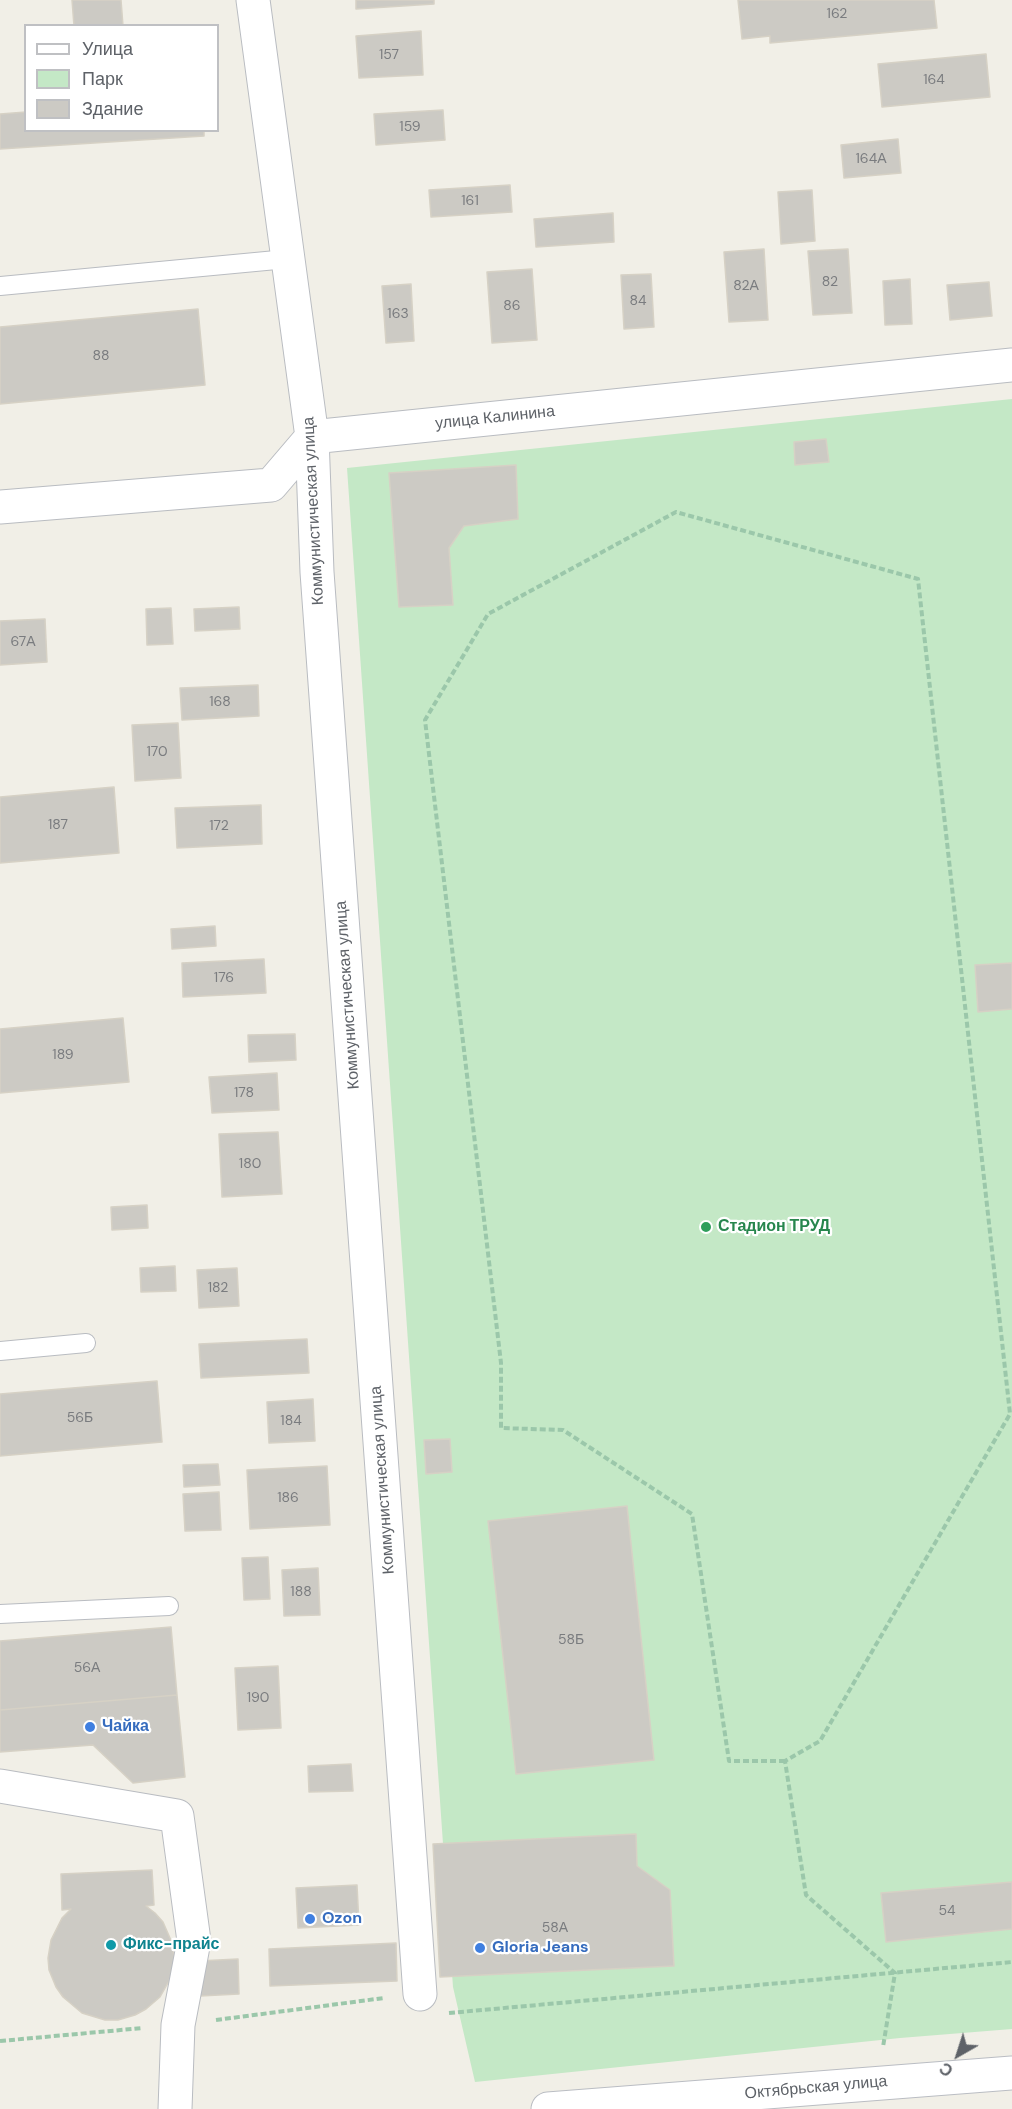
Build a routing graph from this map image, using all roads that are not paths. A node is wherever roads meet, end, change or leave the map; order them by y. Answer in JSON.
{"nodes":[{"id":1,"x":253,"y":0,"type":"edge"},
{"id":2,"x":287,"y":259,"type":"junction"},
{"id":3,"x":0,"y":286,"type":"edge"},
{"id":4,"x":1012,"y":365,"type":"edge"},
{"id":5,"x":312,"y":437,"type":"junction"},
{"id":6,"x":0,"y":507,"type":"edge"},
{"id":7,"x":86,"y":1342,"type":"dead end"},
{"id":8,"x":0,"y":1351,"type":"edge"},
{"id":9,"x":169,"y":1605,"type":"dead end"},
{"id":10,"x":0,"y":1614,"type":"edge"},
{"id":11,"x":0,"y":1786,"type":"edge"},
{"id":12,"x":420,"y":1994,"type":"road end"},
{"id":13,"x":1012,"y":2073,"type":"edge"},
{"id":14,"x":175,"y":2109,"type":"edge"},
{"id":15,"x":548,"y":2109,"type":"edge"}],
"edges":[{"from":1,"to":2,"type":"street","name":"Коммунистическая улица"},
{"from":2,"to":3,"type":"lane"},
{"from":2,"to":5,"type":"street","name":"Коммунистическая улица"},
{"from":4,"to":5,"type":"street","name":"улица Калинина"},
{"from":5,"to":6,"type":"street"},
{"from":5,"to":12,"type":"street","name":"Коммунистическая улица"},
{"from":7,"to":8,"type":"lane"},
{"from":9,"to":10,"type":"lane"},
{"from":11,"to":14,"type":"street"},
{"from":13,"to":15,"type":"street","name":"Октябрьская улица"}]}
